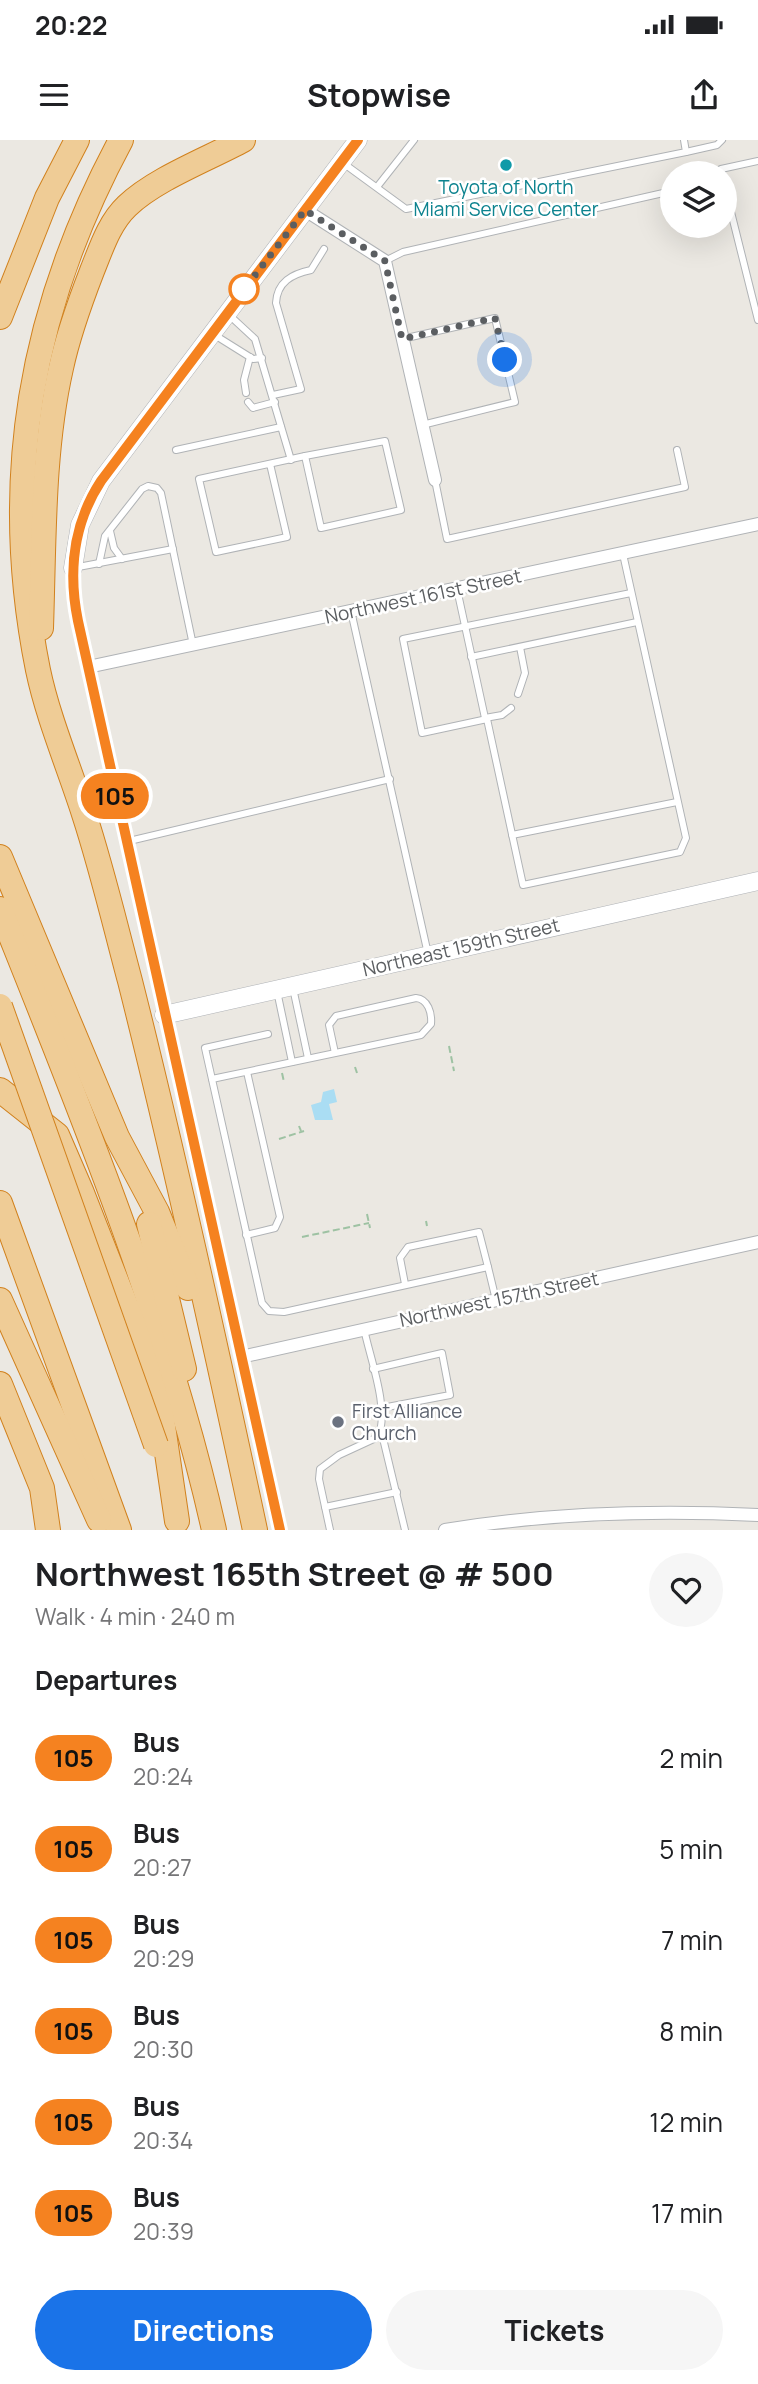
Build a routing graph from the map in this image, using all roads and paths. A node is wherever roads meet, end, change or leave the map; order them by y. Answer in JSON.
{"nodes":[{"id":1,"x":77,"y":140,"type":"edge"},
{"id":2,"x":121,"y":140,"type":"edge"},
{"id":3,"x":243,"y":140,"type":"edge"},
{"id":4,"x":358,"y":140,"type":"edge"},
{"id":5,"x":414,"y":140,"type":"edge"},
{"id":6,"x":684,"y":140,"type":"edge"},
{"id":7,"x":722,"y":140,"type":"edge"},
{"id":8,"x":686,"y":152,"type":"junction"},
{"id":9,"x":758,"y":161,"type":"edge"},
{"id":10,"x":341,"y":162,"type":"junction"},
{"id":11,"x":737,"y":166,"type":"edge"},
{"id":12,"x":377,"y":187,"type":"junction"},
{"id":13,"x":660,"y":194,"type":"edge"},
{"id":14,"x":305,"y":210,"type":"junction"},
{"id":15,"x":737,"y":236,"type":"edge"},
{"id":16,"x":324,"y":249,"type":"dead end"},
{"id":17,"x":385,"y":261,"type":"junction"},
{"id":18,"x":226,"y":312,"type":"junction"},
{"id":19,"x":0,"y":317,"type":"edge"},
{"id":20,"x":758,"y":320,"type":"edge"},
{"id":21,"x":211,"y":333,"type":"junction"},
{"id":22,"x":402,"y":339,"type":"junction"},
{"id":23,"x":250,"y":357,"type":"junction"},
{"id":24,"x":262,"y":358,"type":"junction"},
{"id":25,"x":246,"y":393,"type":"dead end"},
{"id":26,"x":274,"y":399,"type":"junction"},
{"id":27,"x":248,"y":402,"type":"dead end"},
{"id":28,"x":422,"y":425,"type":"junction"},
{"id":29,"x":281,"y":427,"type":"junction"},
{"id":30,"x":176,"y":450,"type":"dead end"},
{"id":31,"x":677,"y":450,"type":"dead end"},
{"id":32,"x":305,"y":456,"type":"junction"},
{"id":33,"x":290,"y":460,"type":"junction"},
{"id":34,"x":270,"y":464,"type":"junction"},
{"id":35,"x":435,"y":480,"type":"joint"},
{"id":36,"x":758,"y":524,"type":"edge"},
{"id":37,"x":110,"y":531,"type":"junction"},
{"id":38,"x":173,"y":549,"type":"junction"},
{"id":39,"x":623,"y":554,"type":"junction"},
{"id":40,"x":122,"y":559,"type":"junction"},
{"id":41,"x":99,"y":564,"type":"junction"},
{"id":42,"x":73,"y":568,"type":"junction"},
{"id":43,"x":457,"y":589,"type":"junction"},
{"id":44,"x":631,"y":593,"type":"junction"},
{"id":45,"x":351,"y":611,"type":"junction"},
{"id":46,"x":637,"y":622,"type":"junction"},
{"id":47,"x":465,"y":626,"type":"junction"},
{"id":48,"x":192,"y":645,"type":"junction"},
{"id":49,"x":520,"y":647,"type":"junction"},
{"id":50,"x":471,"y":657,"type":"junction"},
{"id":51,"x":88,"y":667,"type":"junction"},
{"id":52,"x":39,"y":674,"type":"junction"},
{"id":53,"x":518,"y":694,"type":"dead end"},
{"id":54,"x":511,"y":708,"type":"dead end"},
{"id":55,"x":390,"y":779,"type":"junction"},
{"id":56,"x":677,"y":802,"type":"junction"},
{"id":57,"x":512,"y":835,"type":"junction"},
{"id":58,"x":125,"y":842,"type":"junction"},
{"id":59,"x":0,"y":857,"type":"edge"},
{"id":60,"x":758,"y":881,"type":"edge"},
{"id":61,"x":0,"y":909,"type":"edge"},
{"id":62,"x":428,"y":955,"type":"junction"},
{"id":63,"x":284,"y":987,"type":"junction"},
{"id":64,"x":0,"y":1006,"type":"edge"},
{"id":65,"x":164,"y":1015,"type":"junction"},
{"id":66,"x":268,"y":1034,"type":"dead end"},
{"id":67,"x":449,"y":1046,"type":"dead end"},
{"id":68,"x":335,"y":1053,"type":"junction"},
{"id":69,"x":309,"y":1058,"type":"junction"},
{"id":70,"x":292,"y":1062,"type":"junction"},
{"id":71,"x":355,"y":1067,"type":"dead end"},
{"id":72,"x":454,"y":1071,"type":"dead end"},
{"id":73,"x":247,"y":1072,"type":"junction"},
{"id":74,"x":282,"y":1072,"type":"dead end"},
{"id":75,"x":356,"y":1073,"type":"dead end"},
{"id":76,"x":0,"y":1074,"type":"edge"},
{"id":77,"x":212,"y":1079,"type":"junction"},
{"id":78,"x":284,"y":1082,"type":"dead end"},
{"id":79,"x":0,"y":1090,"type":"edge"},
{"id":80,"x":299,"y":1126,"type":"dead end"},
{"id":81,"x":279,"y":1139,"type":"dead end"},
{"id":82,"x":136,"y":1175,"type":"junction"},
{"id":83,"x":94,"y":1190,"type":"junction"},
{"id":84,"x":0,"y":1203,"type":"edge"},
{"id":85,"x":367,"y":1214,"type":"dead end"},
{"id":86,"x":426,"y":1222,"type":"dead end"},
{"id":87,"x":369,"y":1223,"type":"junction"},
{"id":88,"x":323,"y":1225,"type":"dead end"},
{"id":89,"x":427,"y":1226,"type":"dead end"},
{"id":90,"x":370,"y":1228,"type":"dead end"},
{"id":91,"x":326,"y":1232,"type":"junction"},
{"id":92,"x":246,"y":1235,"type":"junction"},
{"id":93,"x":302,"y":1237,"type":"dead end"},
{"id":94,"x":758,"y":1242,"type":"edge"},
{"id":95,"x":488,"y":1267,"type":"junction"},
{"id":96,"x":405,"y":1284,"type":"junction"},
{"id":97,"x":0,"y":1300,"type":"edge"},
{"id":98,"x":496,"y":1300,"type":"junction"},
{"id":99,"x":364,"y":1329,"type":"junction"},
{"id":100,"x":241,"y":1357,"type":"junction"},
{"id":101,"x":373,"y":1369,"type":"junction"},
{"id":102,"x":0,"y":1384,"type":"edge"},
{"id":103,"x":382,"y":1408,"type":"junction"},
{"id":104,"x":381,"y":1430,"type":"junction"},
{"id":105,"x":397,"y":1492,"type":"junction"},
{"id":106,"x":325,"y":1507,"type":"junction"},
{"id":107,"x":758,"y":1515,"type":"edge"},
{"id":108,"x":178,"y":1525,"type":"edge"},
{"id":109,"x":48,"y":1530,"type":"edge"},
{"id":110,"x":104,"y":1530,"type":"edge"},
{"id":111,"x":119,"y":1530,"type":"edge"},
{"id":112,"x":214,"y":1530,"type":"edge"},
{"id":113,"x":221,"y":1530,"type":"edge"},
{"id":114,"x":249,"y":1530,"type":"edge"},
{"id":115,"x":255,"y":1530,"type":"edge"},
{"id":116,"x":280,"y":1530,"type":"edge"},
{"id":117,"x":330,"y":1530,"type":"edge"},
{"id":118,"x":405,"y":1530,"type":"edge"},
{"id":119,"x":445,"y":1530,"type":"edge"}],
"edges":[{"from":1,"to":19,"type":"highway"},
{"from":2,"to":52,"type":"highway"},
{"from":3,"to":52,"type":"highway"},
{"from":4,"to":10,"type":"street"},
{"from":5,"to":12,"type":"lane"},
{"from":6,"to":8,"type":"lane"},
{"from":7,"to":8,"type":"lane"},
{"from":8,"to":12,"type":"lane"},
{"from":9,"to":11,"type":"lane"},
{"from":10,"to":12,"type":"lane"},
{"from":10,"to":14,"type":"street"},
{"from":13,"to":17,"type":"lane"},
{"from":14,"to":17,"type":"street"},
{"from":14,"to":18,"type":"street"},
{"from":15,"to":20,"type":"lane"},
{"from":16,"to":26,"type":"lane"},
{"from":17,"to":22,"type":"street"},
{"from":18,"to":21,"type":"street"},
{"from":18,"to":24,"type":"lane"},
{"from":21,"to":23,"type":"lane"},
{"from":21,"to":42,"type":"street"},
{"from":22,"to":28,"type":"street"},
{"from":22,"to":28,"type":"lane"},
{"from":23,"to":24,"type":"lane"},
{"from":23,"to":25,"type":"lane"},
{"from":24,"to":26,"type":"lane"},
{"from":26,"to":27,"type":"lane"},
{"from":26,"to":29,"type":"lane"},
{"from":28,"to":35,"type":"street"},
{"from":29,"to":30,"type":"lane"},
{"from":29,"to":33,"type":"lane"},
{"from":31,"to":35,"type":"lane"},
{"from":32,"to":32,"type":"lane"},
{"from":32,"to":33,"type":"lane"},
{"from":33,"to":34,"type":"lane"},
{"from":34,"to":34,"type":"lane"},
{"from":36,"to":39,"type":"street","name":"Northwest 161st Street"},
{"from":37,"to":38,"type":"lane"},
{"from":37,"to":40,"type":"lane"},
{"from":37,"to":41,"type":"lane"},
{"from":38,"to":40,"type":"lane"},
{"from":38,"to":48,"type":"lane"},
{"from":39,"to":43,"type":"street","name":"Northwest 161st Street"},
{"from":39,"to":44,"type":"lane"},
{"from":40,"to":41,"type":"lane"},
{"from":41,"to":42,"type":"lane"},
{"from":42,"to":51,"type":"lane"},
{"from":43,"to":45,"type":"street","name":"Northwest 161st Street"},
{"from":43,"to":47,"type":"lane"},
{"from":44,"to":46,"type":"lane"},
{"from":44,"to":47,"type":"lane"},
{"from":45,"to":48,"type":"street","name":"Northwest 161st Street"},
{"from":45,"to":55,"type":"lane"},
{"from":46,"to":49,"type":"lane"},
{"from":46,"to":56,"type":"lane"},
{"from":47,"to":50,"type":"lane"},
{"from":47,"to":57,"type":"lane"},
{"from":48,"to":51,"type":"street","name":"Northwest 161st Street"},
{"from":49,"to":50,"type":"lane"},
{"from":49,"to":53,"type":"lane"},
{"from":50,"to":54,"type":"lane"},
{"from":51,"to":58,"type":"lane"},
{"from":52,"to":115,"type":"highway"},
{"from":55,"to":58,"type":"lane"},
{"from":55,"to":62,"type":"lane"},
{"from":56,"to":57,"type":"lane"},
{"from":56,"to":57,"type":"lane"},
{"from":58,"to":65,"type":"lane"},
{"from":59,"to":82,"type":"highway"},
{"from":60,"to":62,"type":"street","name":"Northeast 159th Street"},
{"from":61,"to":83,"type":"highway"},
{"from":62,"to":63,"type":"street","name":"Northeast 159th Street"},
{"from":63,"to":65,"type":"street","name":"Northeast 159th Street"},
{"from":63,"to":69,"type":"lane"},
{"from":63,"to":70,"type":"lane"},
{"from":64,"to":108,"type":"highway","bridge":true},
{"from":65,"to":100,"type":"lane"},
{"from":66,"to":77,"type":"lane"},
{"from":67,"to":72,"type":"path"},
{"from":68,"to":68,"type":"lane"},
{"from":68,"to":69,"type":"lane"},
{"from":69,"to":70,"type":"lane"},
{"from":70,"to":73,"type":"lane"},
{"from":71,"to":75,"type":"path"},
{"from":73,"to":77,"type":"lane"},
{"from":73,"to":92,"type":"lane"},
{"from":74,"to":78,"type":"path"},
{"from":76,"to":83,"type":"highway","bridge":true},
{"from":77,"to":92,"type":"lane"},
{"from":79,"to":83,"type":"highway","bridge":true},
{"from":80,"to":81,"type":"path"},
{"from":82,"to":113,"type":"highway"},
{"from":82,"to":114,"type":"highway"},
{"from":83,"to":108,"type":"highway"},
{"from":83,"to":112,"type":"highway"},
{"from":84,"to":111,"type":"highway"},
{"from":85,"to":87,"type":"path"},
{"from":86,"to":89,"type":"path"},
{"from":87,"to":90,"type":"path"},
{"from":87,"to":91,"type":"path"},
{"from":88,"to":91,"type":"path"},
{"from":91,"to":93,"type":"path"},
{"from":92,"to":96,"type":"lane"},
{"from":94,"to":98,"type":"street","name":"Northwest 157th Street"},
{"from":95,"to":96,"type":"lane"},
{"from":95,"to":96,"type":"lane"},
{"from":95,"to":98,"type":"lane"},
{"from":97,"to":110,"type":"highway"},
{"from":98,"to":99,"type":"street","name":"Northwest 157th Street"},
{"from":99,"to":100,"type":"street","name":"Northwest 157th Street"},
{"from":99,"to":101,"type":"lane"},
{"from":100,"to":116,"type":"lane"},
{"from":101,"to":103,"type":"lane"},
{"from":101,"to":103,"type":"lane"},
{"from":102,"to":109,"type":"highway"},
{"from":103,"to":104,"type":"lane"},
{"from":104,"to":105,"type":"lane"},
{"from":104,"to":106,"type":"lane"},
{"from":105,"to":106,"type":"lane"},
{"from":105,"to":118,"type":"lane"},
{"from":106,"to":117,"type":"lane"},
{"from":107,"to":119,"type":"street"}]}
